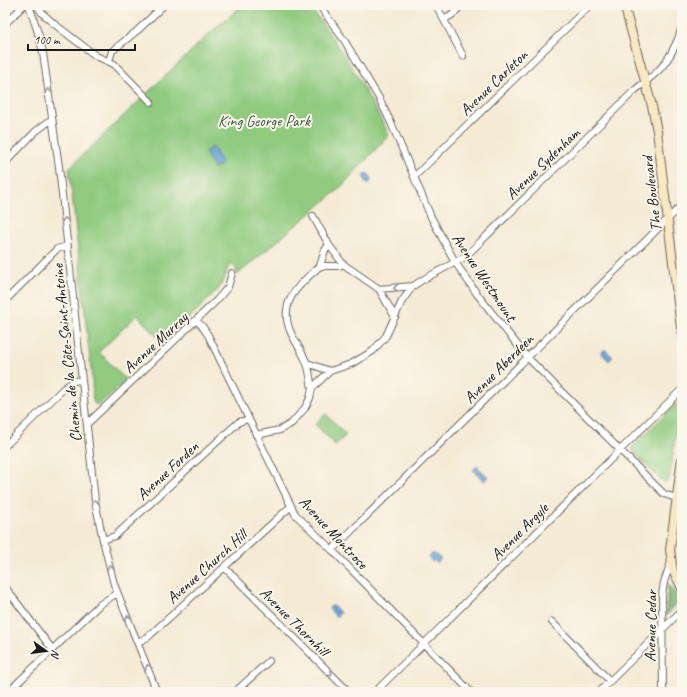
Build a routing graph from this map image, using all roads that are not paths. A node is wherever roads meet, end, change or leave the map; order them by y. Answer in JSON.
{"nodes":[{"id":1,"x":24,"y":5,"type":"edge"},
{"id":2,"x":29,"y":5,"type":"edge"},
{"id":3,"x":34,"y":5,"type":"edge"},
{"id":4,"x":164,"y":5,"type":"edge"},
{"id":5,"x":320,"y":5,"type":"edge"},
{"id":6,"x":436,"y":5,"type":"edge"},
{"id":7,"x":462,"y":5,"type":"edge"},
{"id":8,"x":590,"y":5,"type":"edge"},
{"id":9,"x":624,"y":5,"type":"edge"},
{"id":10,"x":445,"y":19,"type":"junction"},
{"id":11,"x":5,"y":24,"type":"edge"},
{"id":12,"x":682,"y":27,"type":"edge"},
{"id":13,"x":463,"y":56,"type":"dead end"},
{"id":14,"x":109,"y":61,"type":"junction"},
{"id":15,"x":645,"y":82,"type":"junction"},
{"id":16,"x":150,"y":102,"type":"dead end"},
{"id":17,"x":52,"y":119,"type":"junction"},
{"id":18,"x":5,"y":163,"type":"edge"},
{"id":19,"x":414,"y":177,"type":"junction"},
{"id":20,"x":682,"y":205,"type":"edge"},
{"id":21,"x":314,"y":216,"type":"dead end"},
{"id":22,"x":668,"y":218,"type":"junction"},
{"id":23,"x":329,"y":245,"type":"junction"},
{"id":24,"x":68,"y":246,"type":"junction"},
{"id":25,"x":455,"y":262,"type":"junction"},
{"id":26,"x":343,"y":264,"type":"junction"},
{"id":27,"x":320,"y":266,"type":"junction"},
{"id":28,"x":232,"y":273,"type":"dead end"},
{"id":29,"x":413,"y":286,"type":"junction"},
{"id":30,"x":379,"y":289,"type":"junction"},
{"id":31,"x":5,"y":301,"type":"edge"},
{"id":32,"x":395,"y":317,"type":"junction"},
{"id":33,"x":196,"y":320,"type":"junction"},
{"id":34,"x":682,"y":336,"type":"edge"},
{"id":35,"x":527,"y":357,"type":"junction"},
{"id":36,"x":307,"y":363,"type":"junction"},
{"id":37,"x":330,"y":371,"type":"junction"},
{"id":38,"x":82,"y":380,"type":"junction"},
{"id":39,"x":312,"y":388,"type":"junction"},
{"id":40,"x":682,"y":388,"type":"edge"},
{"id":41,"x":248,"y":419,"type":"junction"},
{"id":42,"x":87,"y":424,"type":"junction"},
{"id":43,"x":256,"y":435,"type":"junction"},
{"id":44,"x":5,"y":446,"type":"edge"},
{"id":45,"x":620,"y":450,"type":"junction"},
{"id":46,"x":682,"y":457,"type":"edge"},
{"id":47,"x":676,"y":498,"type":"junction"},
{"id":48,"x":290,"y":507,"type":"junction"},
{"id":49,"x":103,"y":540,"type":"junction"},
{"id":50,"x":332,"y":550,"type":"junction"},
{"id":51,"x":671,"y":562,"type":"junction"},
{"id":52,"x":224,"y":567,"type":"junction"},
{"id":53,"x":5,"y":587,"type":"edge"},
{"id":54,"x":682,"y":588,"type":"edge"},
{"id":55,"x":117,"y":593,"type":"junction"},
{"id":56,"x":682,"y":610,"type":"edge"},
{"id":57,"x":552,"y":622,"type":"dead end"},
{"id":58,"x":662,"y":630,"type":"junction"},
{"id":59,"x":138,"y":642,"type":"junction"},
{"id":60,"x":424,"y":644,"type":"junction"},
{"id":61,"x":52,"y":649,"type":"junction"},
{"id":62,"x":269,"y":661,"type":"dead end"},
{"id":63,"x":610,"y":681,"type":"junction"},
{"id":64,"x":8,"y":692,"type":"edge"},
{"id":65,"x":157,"y":692,"type":"edge"},
{"id":66,"x":235,"y":692,"type":"edge"},
{"id":67,"x":348,"y":692,"type":"edge"},
{"id":68,"x":375,"y":692,"type":"edge"},
{"id":69,"x":471,"y":692,"type":"edge"},
{"id":70,"x":599,"y":692,"type":"edge"},
{"id":71,"x":663,"y":692,"type":"edge"}],
"edges":[{"from":1,"to":11,"type":"street"},
{"from":17,"to":2,"type":"street","name":"Chemin de la Côte-Saint-Antoine","one_way":true},
{"from":3,"to":14,"type":"street"},
{"from":4,"to":14,"type":"street"},
{"from":5,"to":19,"type":"street","name":"Avenue Westmount"},
{"from":6,"to":10,"type":"street"},
{"from":7,"to":10,"type":"street"},
{"from":8,"to":19,"type":"street","name":"Avenue Carleton"},
{"from":9,"to":15,"type":"main road","name":"The Boulevard"},
{"from":10,"to":13,"type":"street"},
{"from":12,"to":15,"type":"street","name":"Avenue Sydenham"},
{"from":14,"to":16,"type":"street"},
{"from":15,"to":22,"type":"main road","name":"The Boulevard"},
{"from":15,"to":25,"type":"street","name":"Avenue Sydenham"},
{"from":17,"to":18,"type":"street"},
{"from":24,"to":17,"type":"street","name":"Chemin de la Côte-Saint-Antoine","one_way":true},
{"from":19,"to":25,"type":"street","name":"Avenue Westmount"},
{"from":20,"to":22,"type":"street","name":"Avenue Aberdeen"},
{"from":21,"to":23,"type":"street"},
{"from":22,"to":34,"type":"main road","name":"The Boulevard"},
{"from":22,"to":35,"type":"street","name":"Avenue Aberdeen"},
{"from":23,"to":26,"type":"street"},
{"from":23,"to":27,"type":"street"},
{"from":24,"to":31,"type":"street"},
{"from":24,"to":38,"type":"street","name":"Chemin de la Côte-Saint-Antoine"},
{"from":25,"to":29,"type":"street"},
{"from":25,"to":35,"type":"street","name":"Avenue Westmount"},
{"from":26,"to":27,"type":"street"},
{"from":26,"to":30,"type":"street"},
{"from":27,"to":36,"type":"street"},
{"from":28,"to":33,"type":"street","name":"Avenue Murray"},
{"from":29,"to":30,"type":"street","one_way":true},
{"from":29,"to":32,"type":"street"},
{"from":30,"to":32,"type":"street"},
{"from":32,"to":37,"type":"street"},
{"from":33,"to":41,"type":"street","name":"Avenue Montrose"},
{"from":33,"to":42,"type":"street","name":"Avenue Murray"},
{"from":35,"to":45,"type":"street","name":"Avenue Westmount"},
{"from":35,"to":50,"type":"street","name":"Avenue Aberdeen"},
{"from":36,"to":37,"type":"street"},
{"from":36,"to":39,"type":"street"},
{"from":37,"to":39,"type":"street"},
{"from":38,"to":42,"type":"street","name":"Chemin de la Côte-Saint-Antoine"},
{"from":38,"to":44,"type":"street"},
{"from":39,"to":43,"type":"street"},
{"from":40,"to":45,"type":"street","name":"Avenue Argyle"},
{"from":41,"to":43,"type":"street","name":"Avenue Montrose"},
{"from":41,"to":49,"type":"street","name":"Avenue Forden"},
{"from":49,"to":42,"type":"street","name":"Chemin de la Côte-Saint-Antoine","one_way":true},
{"from":43,"to":48,"type":"street","name":"Avenue Montrose"},
{"from":45,"to":47,"type":"street","name":"Avenue Westmount"},
{"from":45,"to":60,"type":"street","name":"Avenue Argyle"},
{"from":46,"to":47,"type":"main road"},
{"from":47,"to":51,"type":"main road"},
{"from":48,"to":50,"type":"street","name":"Avenue Montrose"},
{"from":48,"to":52,"type":"street","name":"Avenue Church Hill"},
{"from":55,"to":49,"type":"street","name":"Chemin de la Côte-Saint-Antoine","one_way":true},
{"from":50,"to":60,"type":"street","name":"Avenue Montrose"},
{"from":51,"to":54,"type":"main road"},
{"from":51,"to":58,"type":"street","name":"Avenue Cedar"},
{"from":52,"to":59,"type":"street","name":"Avenue Church Hill"},
{"from":52,"to":67,"type":"street","name":"Avenue Thornhill","one_way":true},
{"from":53,"to":61,"type":"street"},
{"from":59,"to":55,"type":"street","name":"Chemin de la Côte-Saint-Antoine","one_way":true},
{"from":55,"to":61,"type":"street"},
{"from":56,"to":58,"type":"street"},
{"from":57,"to":63,"type":"street"},
{"from":58,"to":63,"type":"street"},
{"from":58,"to":71,"type":"street","name":"Avenue Cedar"},
{"from":65,"to":59,"type":"street","name":"Chemin de la Côte-Saint-Antoine","one_way":true},
{"from":60,"to":68,"type":"street","name":"Avenue Argyle"},
{"from":60,"to":69,"type":"street","name":"Avenue Montrose"},
{"from":61,"to":64,"type":"street"},
{"from":62,"to":66,"type":"street"},
{"from":63,"to":70,"type":"street"}]}
